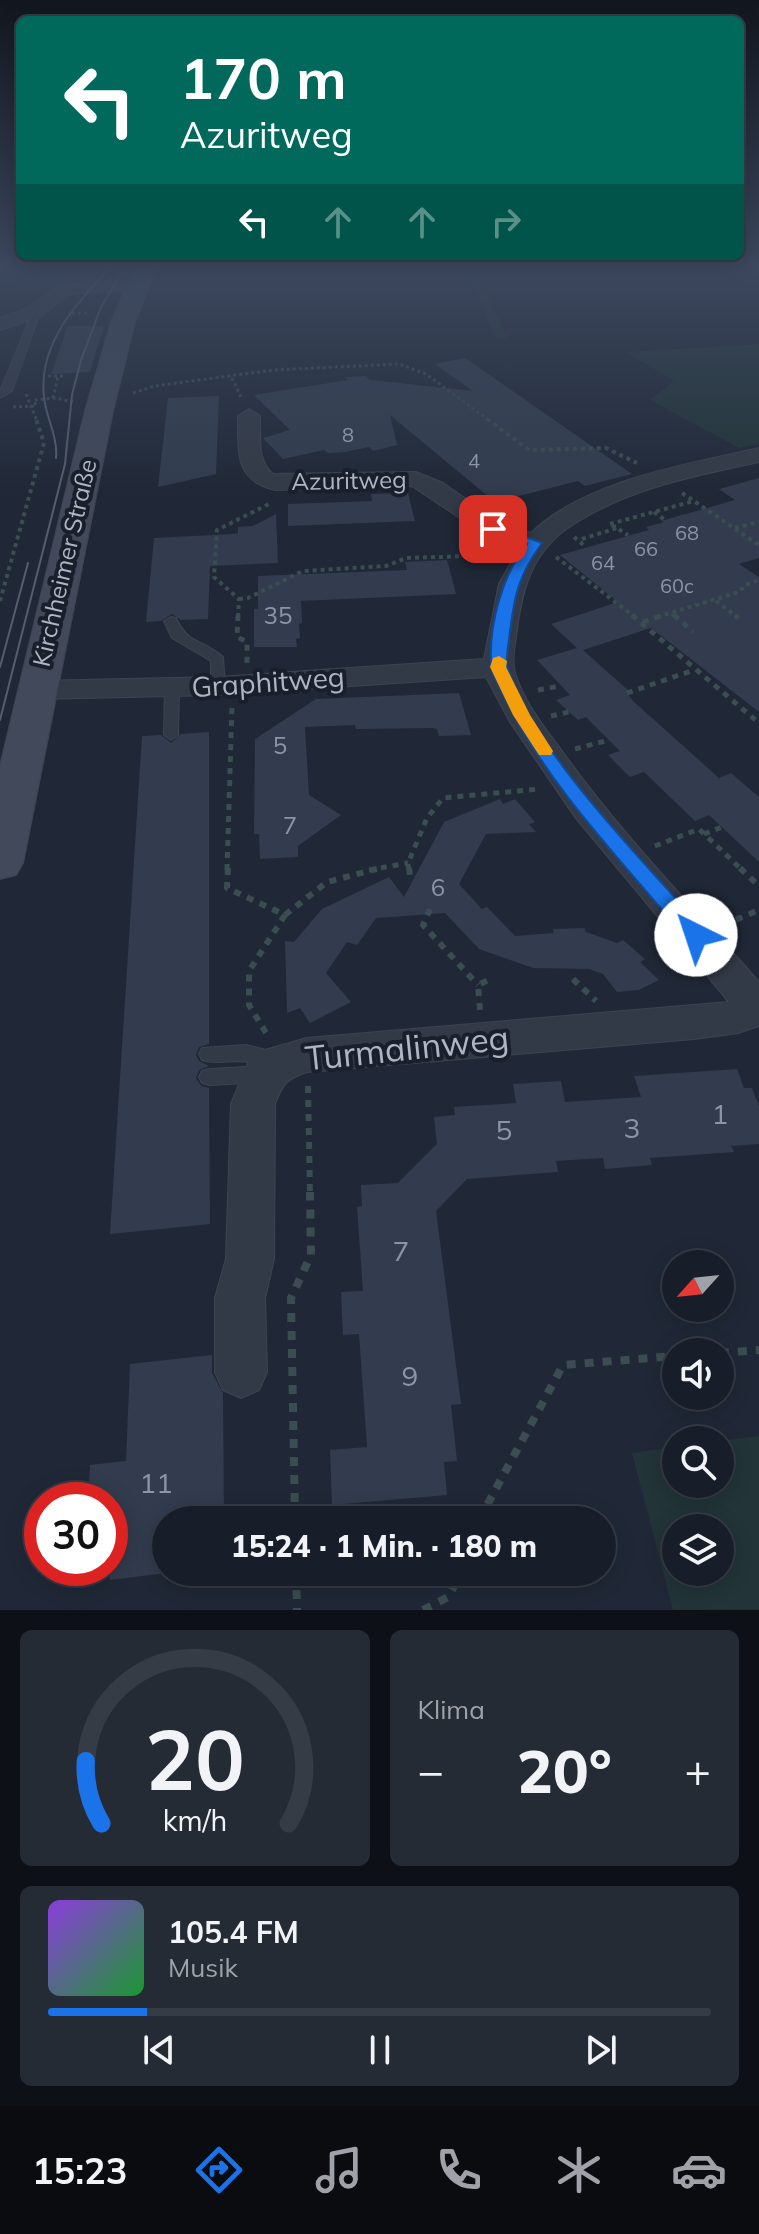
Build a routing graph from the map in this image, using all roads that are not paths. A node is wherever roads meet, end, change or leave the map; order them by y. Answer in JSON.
{"nodes":[{"id":1,"x":25,"y":342,"type":"edge"},
{"id":2,"x":124,"y":342,"type":"edge"},
{"id":3,"x":0,"y":395,"type":"edge"},
{"id":4,"x":249,"y":416,"type":"dead end"},
{"id":5,"x":759,"y":455,"type":"edge"},
{"id":6,"x":528,"y":552,"type":"junction"},
{"id":7,"x":171,"y":621,"type":"dead end"},
{"id":8,"x":498,"y":667,"type":"junction"},
{"id":9,"x":232,"y":685,"type":"junction"},
{"id":10,"x":172,"y":688,"type":"junction"},
{"id":11,"x":36,"y":690,"type":"junction"},
{"id":12,"x":171,"y":735,"type":"dead end"},
{"id":13,"x":0,"y":863,"type":"edge"},
{"id":14,"x":759,"y":1010,"type":"edge"},
{"id":15,"x":209,"y":1054,"type":"dead end"},
{"id":16,"x":284,"y":1063,"type":"junction"},
{"id":17,"x":209,"y":1077,"type":"dead end"},
{"id":18,"x":241,"y":1372,"type":"dead end"}],
"edges":[{"from":1,"to":3,"type":"lane"},
{"from":2,"to":11,"type":"main road","name":"Kirchheimer Straße"},
{"from":4,"to":6,"type":"street","name":"Azuritweg"},
{"from":5,"to":6,"type":"street"},
{"from":6,"to":8,"type":"street"},
{"from":7,"to":9,"type":"lane"},
{"from":8,"to":9,"type":"street","name":"Graphitweg"},
{"from":8,"to":14,"type":"street"},
{"from":9,"to":10,"type":"street","name":"Graphitweg"},
{"from":10,"to":11,"type":"street","name":"Graphitweg"},
{"from":10,"to":12,"type":"lane"},
{"from":11,"to":13,"type":"main road","name":"Kirchheimer Straße"},
{"from":14,"to":16,"type":"street","name":"Turmalinweg"},
{"from":15,"to":16,"type":"lane"},
{"from":16,"to":17,"type":"lane"},
{"from":16,"to":18,"type":"street"}]}
